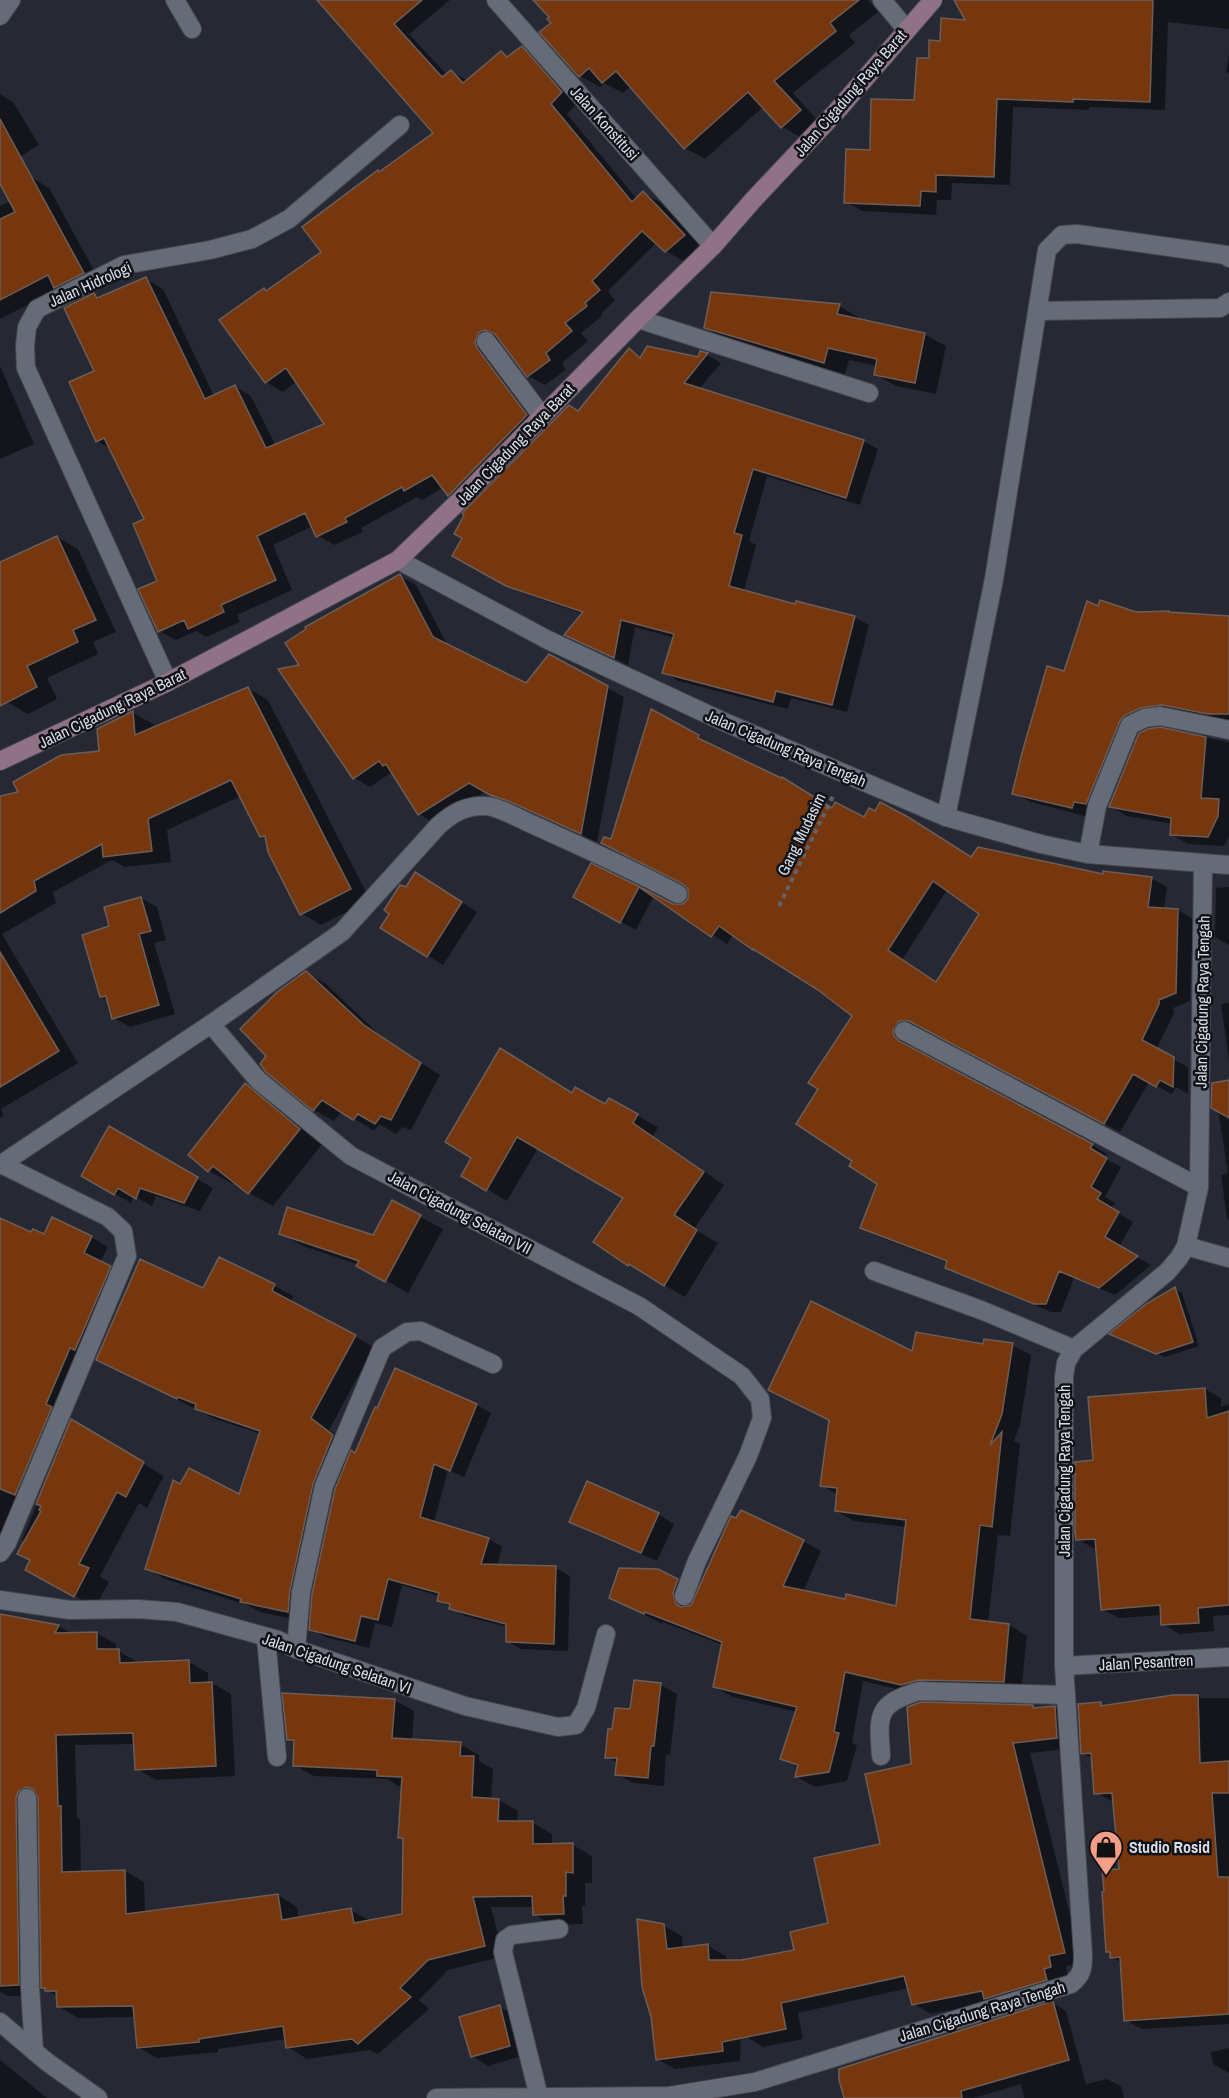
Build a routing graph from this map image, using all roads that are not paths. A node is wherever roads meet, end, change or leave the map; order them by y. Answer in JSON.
{"nodes":[{"id":1,"x":11,"y":0,"type":"edge"},
{"id":2,"x":175,"y":0,"type":"edge"},
{"id":3,"x":496,"y":0,"type":"edge"},
{"id":4,"x":882,"y":0,"type":"edge"},
{"id":5,"x":933,"y":0,"type":"edge"},
{"id":6,"x":0,"y":16,"type":"edge"},
{"id":7,"x":192,"y":29,"type":"dead end"},
{"id":8,"x":906,"y":29,"type":"junction"},
{"id":9,"x":400,"y":124,"type":"dead end"},
{"id":10,"x":714,"y":246,"type":"junction"},
{"id":11,"x":1229,"y":258,"type":"edge"},
{"id":12,"x":1229,"y":302,"type":"edge"},
{"id":13,"x":1038,"y":311,"type":"junction"},
{"id":14,"x":638,"y":319,"type":"junction"},
{"id":15,"x":486,"y":341,"type":"dead end"},
{"id":16,"x":869,"y":393,"type":"dead end"},
{"id":17,"x":542,"y":416,"type":"junction"},
{"id":18,"x":398,"y":560,"type":"junction"},
{"id":19,"x":168,"y":682,"type":"junction"},
{"id":20,"x":1229,"y":730,"type":"edge"},
{"id":21,"x":0,"y":761,"type":"edge"},
{"id":22,"x":946,"y":817,"type":"junction"},
{"id":23,"x":1088,"y":854,"type":"junction"},
{"id":24,"x":1203,"y":863,"type":"junction"},
{"id":25,"x":1229,"y":865,"type":"edge"},
{"id":26,"x":678,"y":894,"type":"dead end"},
{"id":27,"x":211,"y":1024,"type":"junction"},
{"id":28,"x":904,"y":1031,"type":"dead end"},
{"id":29,"x":1,"y":1164,"type":"edge"},
{"id":30,"x":1199,"y":1187,"type":"junction"},
{"id":31,"x":1185,"y":1246,"type":"junction"},
{"id":32,"x":1229,"y":1258,"type":"edge"},
{"id":33,"x":874,"y":1271,"type":"dead end"},
{"id":34,"x":1074,"y":1348,"type":"junction"},
{"id":35,"x":493,"y":1364,"type":"dead end"},
{"id":36,"x":0,"y":1553,"type":"edge"},
{"id":37,"x":684,"y":1596,"type":"dead end"},
{"id":38,"x":0,"y":1600,"type":"edge"},
{"id":39,"x":606,"y":1634,"type":"dead end"},
{"id":40,"x":266,"y":1638,"type":"junction"},
{"id":41,"x":296,"y":1649,"type":"junction"},
{"id":42,"x":1229,"y":1657,"type":"edge"},
{"id":43,"x":1064,"y":1666,"type":"junction"},
{"id":44,"x":1066,"y":1695,"type":"junction"},
{"id":45,"x":881,"y":1756,"type":"dead end"},
{"id":46,"x":277,"y":1757,"type":"dead end"},
{"id":47,"x":27,"y":1798,"type":"dead end"},
{"id":48,"x":559,"y":1929,"type":"dead end"},
{"id":49,"x":0,"y":2022,"type":"edge"},
{"id":50,"x":34,"y":2051,"type":"junction"},
{"id":51,"x":756,"y":2090,"type":"edge"},
{"id":52,"x":539,"y":2097,"type":"edge"},
{"id":53,"x":98,"y":2098,"type":"edge"},
{"id":54,"x":436,"y":2098,"type":"edge"}],
"edges":[{"from":1,"to":6,"type":"street"},
{"from":2,"to":7,"type":"street"},
{"from":3,"to":10,"type":"street","name":"Jalan Konstitusi"},
{"from":4,"to":8,"type":"street"},
{"from":5,"to":8,"type":"street","name":"Jalan Cigadung Raya Barat"},
{"from":8,"to":10,"type":"street","name":"Jalan Cigadung Raya Barat"},
{"from":9,"to":19,"type":"street","name":"Jalan Hidrologi"},
{"from":10,"to":14,"type":"street","name":"Jalan Cigadung Raya Barat"},
{"from":11,"to":13,"type":"street"},
{"from":12,"to":13,"type":"street"},
{"from":13,"to":22,"type":"street"},
{"from":14,"to":16,"type":"street"},
{"from":14,"to":17,"type":"street","name":"Jalan Cigadung Raya Barat"},
{"from":15,"to":17,"type":"street"},
{"from":17,"to":18,"type":"street","name":"Jalan Cigadung Raya Barat"},
{"from":18,"to":19,"type":"street","name":"Jalan Cigadung Raya Barat"},
{"from":18,"to":22,"type":"street","name":"Jalan Cigadung Raya Tengah"},
{"from":19,"to":21,"type":"street","name":"Jalan Cigadung Raya Barat"},
{"from":20,"to":23,"type":"street"},
{"from":22,"to":23,"type":"street","name":"Jalan Cigadung Raya Tengah"},
{"from":23,"to":24,"type":"street","name":"Jalan Cigadung Raya Tengah"},
{"from":24,"to":25,"type":"street"},
{"from":24,"to":30,"type":"street","name":"Jalan Cigadung Raya Tengah"},
{"from":26,"to":27,"type":"street"},
{"from":27,"to":29,"type":"street"},
{"from":27,"to":37,"type":"street","name":"Jalan Cigadung Selatan VII"},
{"from":28,"to":30,"type":"street"},
{"from":29,"to":36,"type":"street"},
{"from":30,"to":31,"type":"street","name":"Jalan Cigadung Raya Tengah"},
{"from":31,"to":32,"type":"street"},
{"from":31,"to":34,"type":"street","name":"Jalan Cigadung Raya Tengah"},
{"from":33,"to":34,"type":"street"},
{"from":34,"to":43,"type":"street","name":"Jalan Cigadung Raya Tengah"},
{"from":35,"to":41,"type":"street"},
{"from":38,"to":40,"type":"street","name":"Jalan Cigadung Selatan VI"},
{"from":39,"to":41,"type":"street","name":"Jalan Cigadung Selatan VI"},
{"from":40,"to":41,"type":"street","name":"Jalan Cigadung Selatan VI"},
{"from":40,"to":46,"type":"street"},
{"from":42,"to":43,"type":"street","name":"Jalan Pesantren"},
{"from":43,"to":44,"type":"street","name":"Jalan Cigadung Raya Tengah"},
{"from":44,"to":45,"type":"street"},
{"from":44,"to":51,"type":"street","name":"Jalan Cigadung Raya Tengah"},
{"from":47,"to":50,"type":"street"},
{"from":48,"to":52,"type":"street"},
{"from":49,"to":50,"type":"street"},
{"from":50,"to":53,"type":"street"},
{"from":51,"to":52,"type":"street","name":"Jalan Cigadung Raya Tengah"},
{"from":52,"to":54,"type":"street","name":"Jalan Cigadung Raya Tengah"}]}
